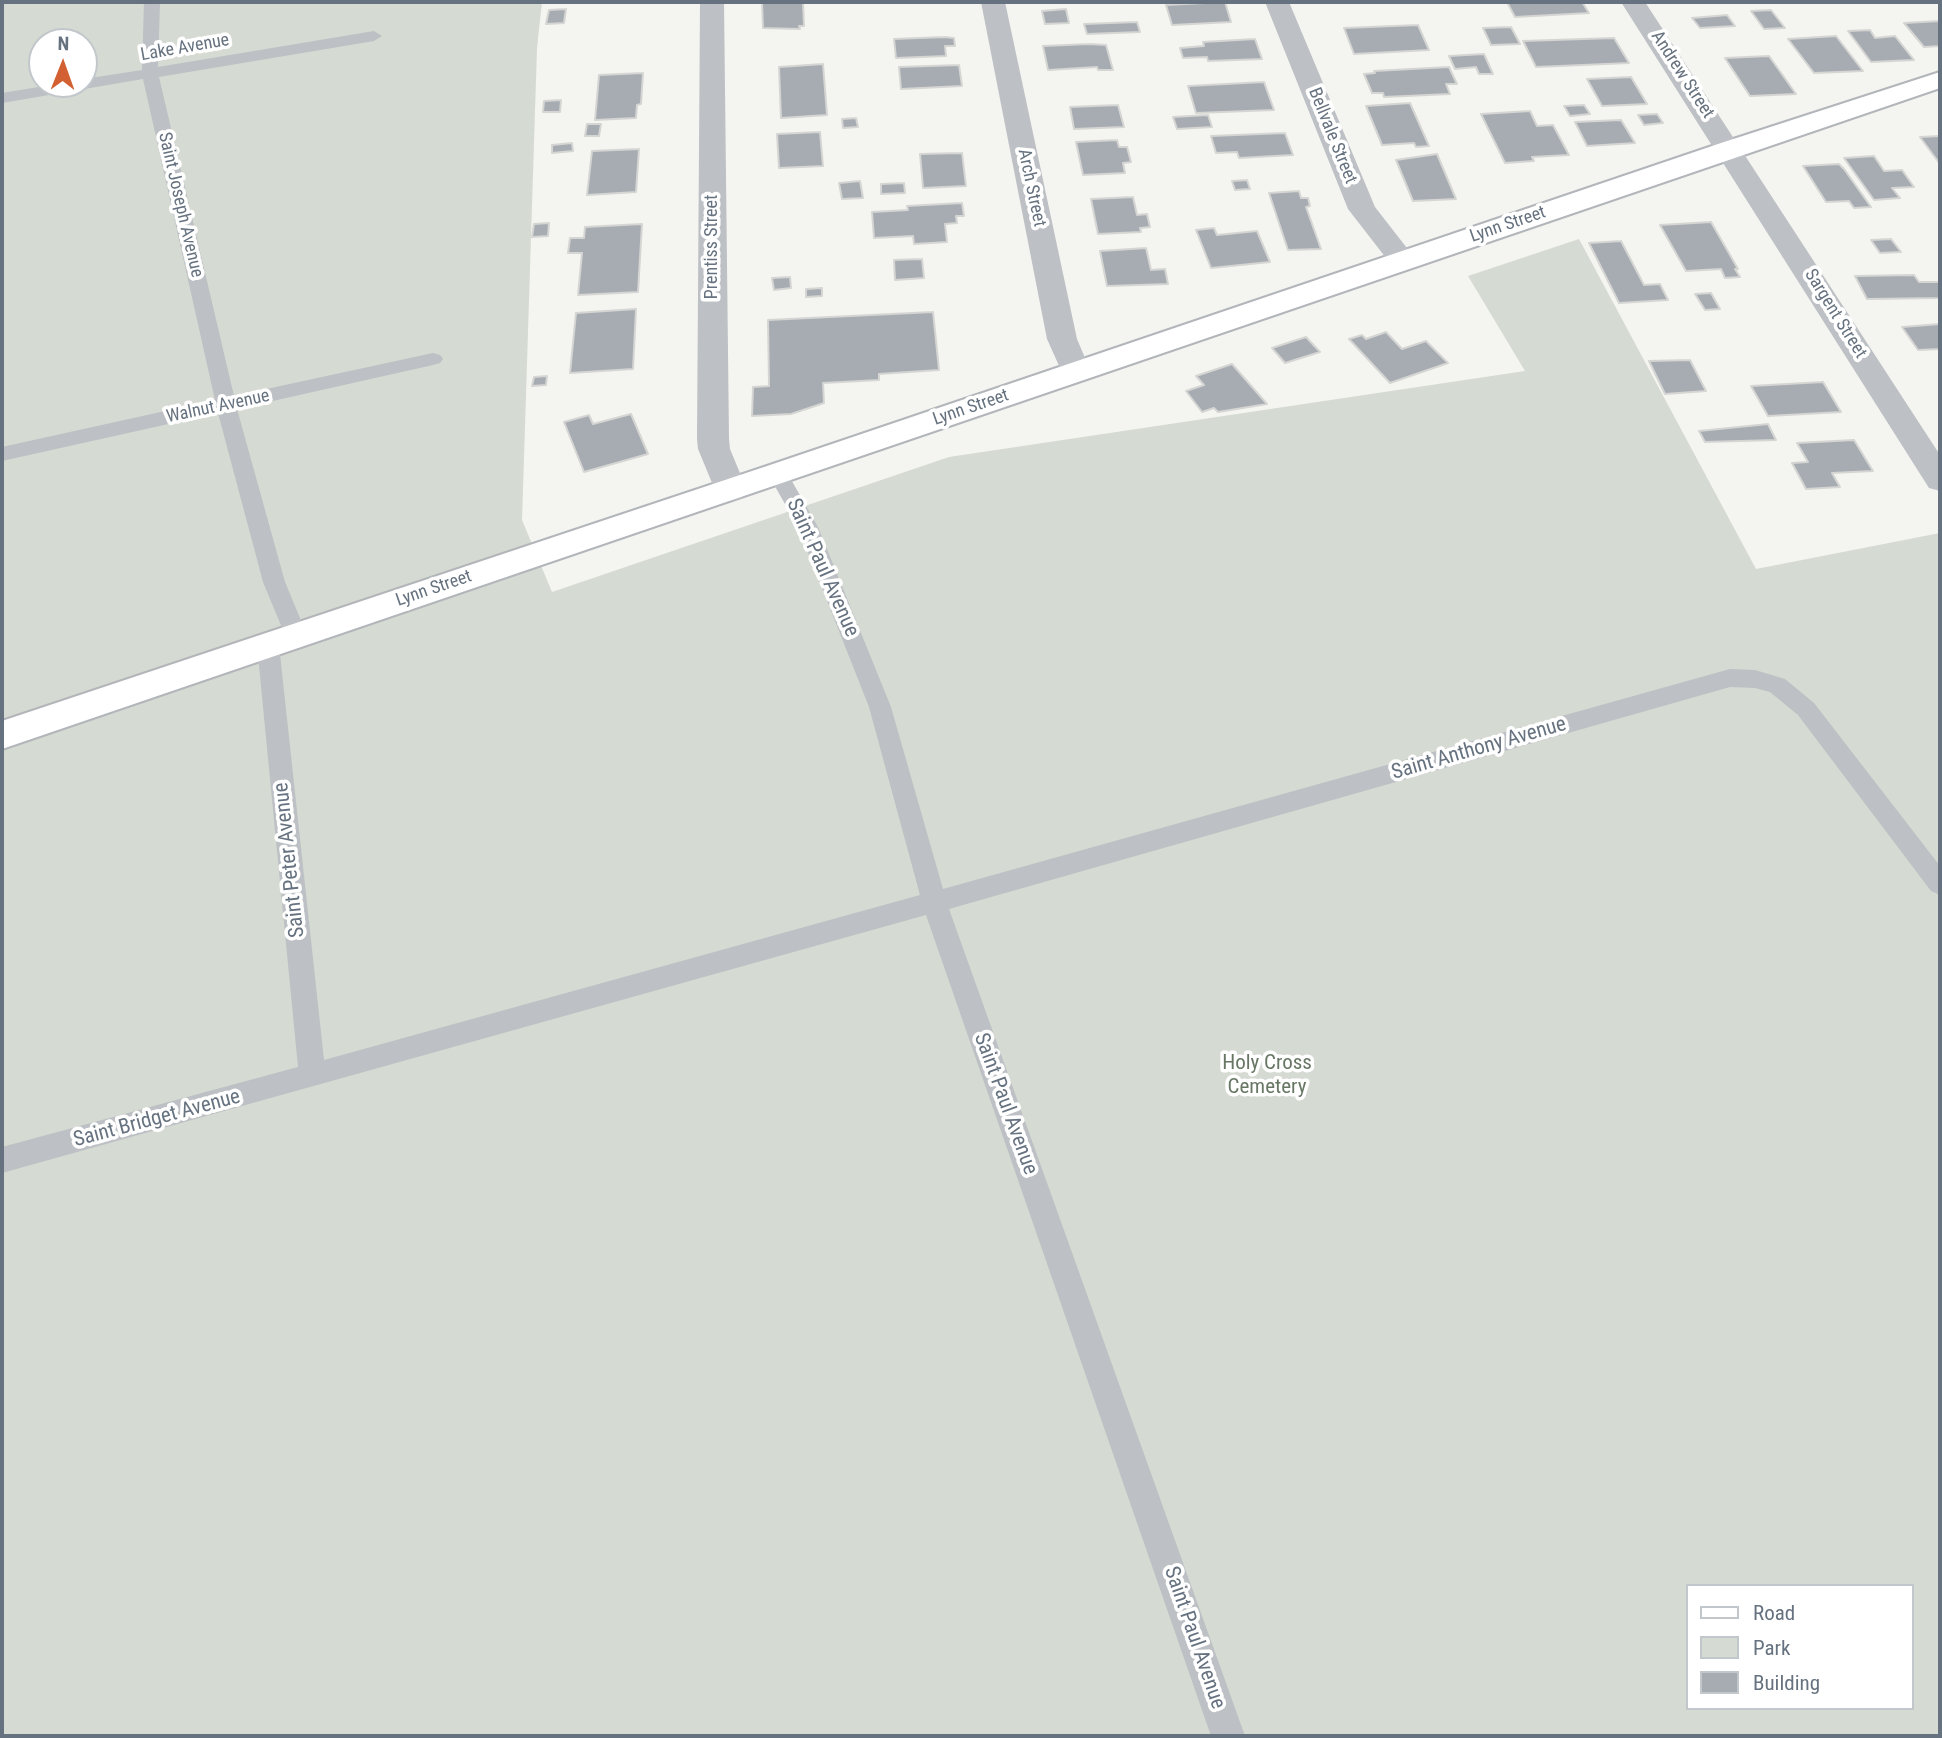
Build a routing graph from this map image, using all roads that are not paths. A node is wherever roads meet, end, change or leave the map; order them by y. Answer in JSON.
{"nodes":[{"id":1,"x":152,"y":2,"type":"edge"},
{"id":2,"x":712,"y":2,"type":"edge"},
{"id":3,"x":993,"y":2,"type":"edge"},
{"id":4,"x":1277,"y":2,"type":"edge"},
{"id":5,"x":1633,"y":2,"type":"edge"},
{"id":6,"x":374,"y":36,"type":"dead end"},
{"id":7,"x":150,"y":74,"type":"junction"},
{"id":8,"x":1940,"y":80,"type":"edge"},
{"id":9,"x":2,"y":98,"type":"edge"},
{"id":10,"x":1730,"y":149,"type":"junction"},
{"id":11,"x":1402,"y":261,"type":"junction"},
{"id":12,"x":433,"y":359,"type":"dead end"},
{"id":13,"x":1076,"y":372,"type":"junction"},
{"id":14,"x":226,"y":406,"type":"junction"},
{"id":15,"x":2,"y":454,"type":"edge"},
{"id":16,"x":778,"y":474,"type":"junction"},
{"id":17,"x":1940,"y":480,"type":"edge"},
{"id":18,"x":731,"y":490,"type":"junction"},
{"id":19,"x":282,"y":640,"type":"junction"},
{"id":20,"x":2,"y":735,"type":"edge"},
{"id":21,"x":1940,"y":884,"type":"edge"},
{"id":22,"x":934,"y":902,"type":"junction"},
{"id":23,"x":312,"y":1076,"type":"junction"},
{"id":24,"x":2,"y":1160,"type":"edge"},
{"id":25,"x":1228,"y":1736,"type":"edge"}],
"edges":[{"from":1,"to":7,"type":"lane","name":"Saint Joseph Avenue"},
{"from":2,"to":18,"type":"street","name":"Prentiss Street"},
{"from":3,"to":13,"type":"street","name":"Arch Street"},
{"from":4,"to":11,"type":"street","name":"Bellvale Street"},
{"from":5,"to":10,"type":"street","name":"Andrew Street"},
{"from":6,"to":7,"type":"lane","name":"Lake Avenue"},
{"from":7,"to":9,"type":"lane","name":"Lake Avenue"},
{"from":7,"to":14,"type":"lane","name":"Saint Joseph Avenue"},
{"from":8,"to":10,"type":"main road","name":"Lynn Street"},
{"from":10,"to":11,"type":"main road","name":"Lynn Street"},
{"from":10,"to":17,"type":"street","name":"Sargent Street"},
{"from":11,"to":13,"type":"main road","name":"Lynn Street"},
{"from":12,"to":14,"type":"lane","name":"Walnut Avenue"},
{"from":13,"to":16,"type":"main road","name":"Lynn Street"},
{"from":14,"to":15,"type":"lane","name":"Walnut Avenue"},
{"from":14,"to":19,"type":"lane","name":"Saint Peter Avenue"},
{"from":16,"to":18,"type":"main road","name":"Lynn Street"},
{"from":16,"to":22,"type":"lane","name":"Saint Paul Avenue"},
{"from":18,"to":19,"type":"main road","name":"Lynn Street"},
{"from":19,"to":20,"type":"main road","name":"Lynn Street"},
{"from":19,"to":23,"type":"lane","name":"Saint Peter Avenue"},
{"from":21,"to":22,"type":"lane","name":"Saint Anthony Avenue"},
{"from":22,"to":23,"type":"lane","name":"Saint Anthony Avenue"},
{"from":22,"to":25,"type":"lane","name":"Saint Paul Avenue"},
{"from":23,"to":24,"type":"lane","name":"Saint Bridget Avenue"}]}
